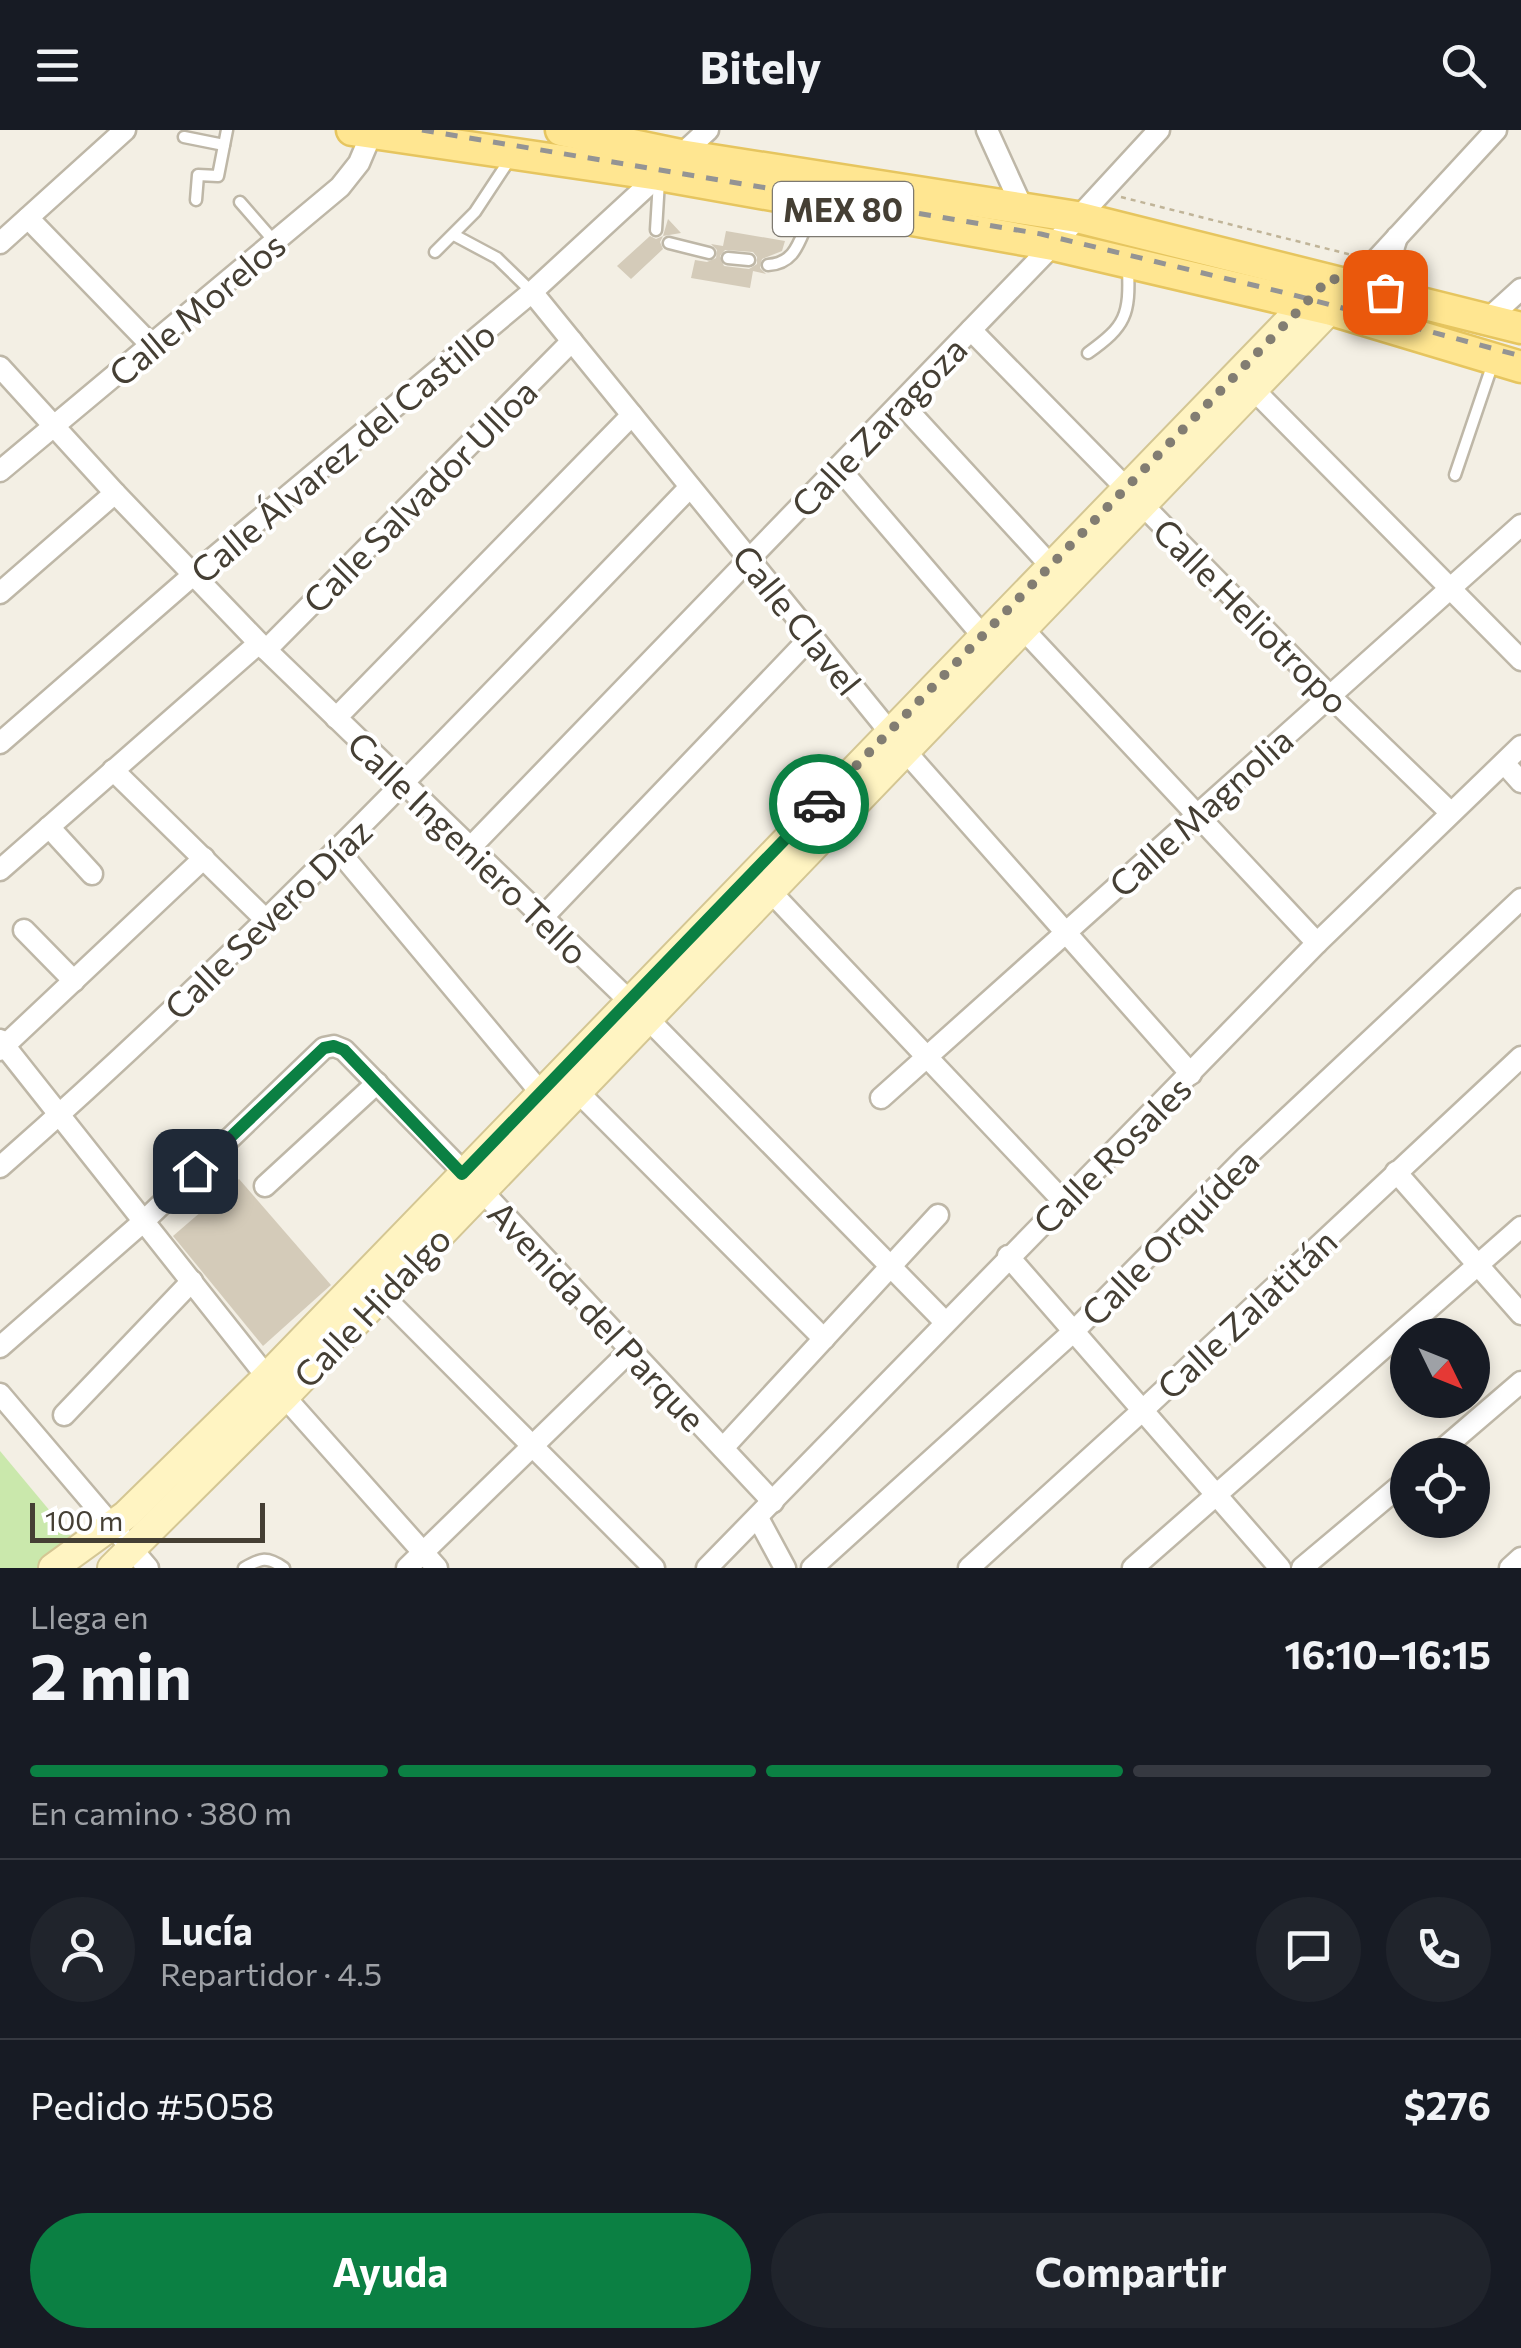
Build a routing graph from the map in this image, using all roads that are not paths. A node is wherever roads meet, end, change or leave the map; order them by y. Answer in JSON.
{"nodes":[{"id":1,"x":124,"y":130,"type":"edge"},
{"id":2,"x":226,"y":130,"type":"edge"},
{"id":3,"x":561,"y":130,"type":"edge"},
{"id":4,"x":708,"y":130,"type":"edge"},
{"id":5,"x":987,"y":130,"type":"edge"},
{"id":6,"x":1159,"y":130,"type":"edge"},
{"id":7,"x":1496,"y":130,"type":"edge"},
{"id":8,"x":365,"y":131,"type":"edge"},
{"id":9,"x":184,"y":138,"type":"dead end"},
{"id":10,"x":224,"y":145,"type":"junction"},
{"id":11,"x":513,"y":154,"type":"junction"},
{"id":12,"x":670,"y":165,"type":"junction"},
{"id":13,"x":196,"y":200,"type":"dead end"},
{"id":14,"x":240,"y":202,"type":"dead end"},
{"id":15,"x":818,"y":205,"type":"junction"},
{"id":16,"x":1022,"y":207,"type":"junction"},
{"id":17,"x":1078,"y":216,"type":"junction"},
{"id":18,"x":28,"y":218,"type":"junction"},
{"id":19,"x":656,"y":230,"type":"dead end"},
{"id":20,"x":1400,"y":232,"type":"junction"},
{"id":21,"x":454,"y":234,"type":"junction"},
{"id":22,"x":275,"y":242,"type":"junction"},
{"id":23,"x":0,"y":243,"type":"edge"},
{"id":24,"x":670,"y":244,"type":"dead end"},
{"id":25,"x":1053,"y":244,"type":"junction"},
{"id":26,"x":435,"y":252,"type":"dead end"},
{"id":27,"x":709,"y":253,"type":"dead end"},
{"id":28,"x":728,"y":258,"type":"dead end"},
{"id":29,"x":749,"y":260,"type":"dead end"},
{"id":30,"x":1127,"y":262,"type":"junction"},
{"id":31,"x":768,"y":265,"type":"dead end"},
{"id":32,"x":1341,"y":282,"type":"junction"},
{"id":33,"x":1521,"y":288,"type":"edge"},
{"id":34,"x":532,"y":292,"type":"junction"},
{"id":35,"x":1417,"y":300,"type":"junction"},
{"id":36,"x":1318,"y":306,"type":"junction"},
{"id":37,"x":1488,"y":319,"type":"junction"},
{"id":38,"x":1521,"y":328,"type":"edge"},
{"id":39,"x":971,"y":330,"type":"junction"},
{"id":40,"x":572,"y":341,"type":"junction"},
{"id":41,"x":151,"y":345,"type":"junction"},
{"id":42,"x":1088,"y":354,"type":"dead end"},
{"id":43,"x":1508,"y":363,"type":"edge"},
{"id":44,"x":0,"y":367,"type":"edge"},
{"id":45,"x":1254,"y":390,"type":"junction"},
{"id":46,"x":900,"y":403,"type":"junction"},
{"id":47,"x":632,"y":416,"type":"junction"},
{"id":48,"x":54,"y":426,"type":"junction"},
{"id":49,"x":838,"y":467,"type":"junction"},
{"id":50,"x":0,"y":472,"type":"edge"},
{"id":51,"x":1456,"y":475,"type":"dead end"},
{"id":52,"x":690,"y":487,"type":"junction"},
{"id":53,"x":115,"y":493,"type":"junction"},
{"id":54,"x":1134,"y":496,"type":"junction"},
{"id":55,"x":1521,"y":525,"type":"edge"},
{"id":56,"x":749,"y":559,"type":"junction"},
{"id":57,"x":1050,"y":565,"type":"junction"},
{"id":58,"x":193,"y":576,"type":"junction"},
{"id":59,"x":1449,"y":590,"type":"junction"},
{"id":60,"x":0,"y":593,"type":"edge"},
{"id":61,"x":1024,"y":630,"type":"junction"},
{"id":62,"x":982,"y":635,"type":"junction"},
{"id":63,"x":812,"y":636,"type":"junction"},
{"id":64,"x":263,"y":646,"type":"junction"},
{"id":65,"x":1521,"y":660,"type":"edge"},
{"id":66,"x":1329,"y":694,"type":"junction"},
{"id":67,"x":336,"y":718,"type":"junction"},
{"id":68,"x":898,"y":742,"type":"junction"},
{"id":69,"x":0,"y":743,"type":"edge"},
{"id":70,"x":1521,"y":746,"type":"edge"},
{"id":71,"x":1504,"y":763,"type":"junction"},
{"id":72,"x":114,"y":770,"type":"junction"},
{"id":73,"x":1521,"y":782,"type":"edge"},
{"id":74,"x":404,"y":785,"type":"junction"},
{"id":75,"x":1450,"y":812,"type":"junction"},
{"id":76,"x":1195,"y":816,"type":"junction"},
{"id":77,"x":49,"y":827,"type":"junction"},
{"id":78,"x":469,"y":849,"type":"junction"},
{"id":79,"x":338,"y":850,"type":"junction"},
{"id":80,"x":204,"y":858,"type":"junction"},
{"id":81,"x":0,"y":870,"type":"edge"},
{"id":82,"x":92,"y":874,"type":"dead end"},
{"id":83,"x":771,"y":892,"type":"junction"},
{"id":84,"x":1521,"y":899,"type":"edge"},
{"id":85,"x":542,"y":918,"type":"junction"},
{"id":86,"x":267,"y":921,"type":"junction"},
{"id":87,"x":24,"y":930,"type":"dead end"},
{"id":88,"x":1064,"y":934,"type":"junction"},
{"id":89,"x":1317,"y":943,"type":"junction"},
{"id":90,"x":74,"y":980,"type":"junction"},
{"id":91,"x":638,"y":1011,"type":"junction"},
{"id":92,"x":2,"y":1045,"type":"edge"},
{"id":93,"x":927,"y":1057,"type":"junction"},
{"id":94,"x":1521,"y":1057,"type":"edge"},
{"id":95,"x":1191,"y":1074,"type":"junction"},
{"id":96,"x":376,"y":1083,"type":"junction"},
{"id":97,"x":578,"y":1092,"type":"junction"},
{"id":98,"x":541,"y":1093,"type":"junction"},
{"id":99,"x":881,"y":1098,"type":"dead end"},
{"id":100,"x":61,"y":1114,"type":"junction"},
{"id":101,"x":0,"y":1168,"type":"edge"},
{"id":102,"x":1396,"y":1172,"type":"junction"},
{"id":103,"x":472,"y":1183,"type":"junction"},
{"id":104,"x":265,"y":1186,"type":"dead end"},
{"id":105,"x":1063,"y":1200,"type":"junction"},
{"id":106,"x":938,"y":1215,"type":"dead end"},
{"id":107,"x":144,"y":1220,"type":"junction"},
{"id":108,"x":1521,"y":1227,"type":"edge"},
{"id":109,"x":1008,"y":1256,"type":"junction"},
{"id":110,"x":891,"y":1267,"type":"junction"},
{"id":111,"x":1477,"y":1267,"type":"junction"},
{"id":112,"x":192,"y":1281,"type":"junction"},
{"id":113,"x":382,"y":1295,"type":"junction"},
{"id":114,"x":1521,"y":1314,"type":"edge"},
{"id":115,"x":944,"y":1322,"type":"junction"},
{"id":116,"x":1075,"y":1330,"type":"junction"},
{"id":117,"x":824,"y":1339,"type":"junction"},
{"id":118,"x":0,"y":1348,"type":"edge"},
{"id":119,"x":631,"y":1350,"type":"junction"},
{"id":120,"x":1521,"y":1382,"type":"edge"},
{"id":121,"x":275,"y":1387,"type":"junction"},
{"id":122,"x":0,"y":1394,"type":"edge"},
{"id":123,"x":1144,"y":1410,"type":"junction"},
{"id":124,"x":64,"y":1415,"type":"dead end"},
{"id":125,"x":1456,"y":1438,"type":"edge"},
{"id":126,"x":532,"y":1446,"type":"junction"},
{"id":127,"x":723,"y":1448,"type":"junction"},
{"id":128,"x":1216,"y":1494,"type":"junction"},
{"id":129,"x":1390,"y":1494,"type":"edge"},
{"id":130,"x":774,"y":1502,"type":"junction"},
{"id":131,"x":758,"y":1518,"type":"junction"},
{"id":132,"x":111,"y":1526,"type":"junction"},
{"id":133,"x":1521,"y":1558,"type":"edge"},
{"id":134,"x":131,"y":1562,"type":"edge"},
{"id":135,"x":422,"y":1563,"type":"edge"},
{"id":136,"x":53,"y":1568,"type":"edge"},
{"id":137,"x":244,"y":1568,"type":"edge"},
{"id":138,"x":284,"y":1568,"type":"edge"},
{"id":139,"x":654,"y":1568,"type":"edge"},
{"id":140,"x":707,"y":1568,"type":"edge"},
{"id":141,"x":785,"y":1568,"type":"edge"},
{"id":142,"x":812,"y":1568,"type":"edge"},
{"id":143,"x":968,"y":1568,"type":"edge"},
{"id":144,"x":1134,"y":1568,"type":"edge"},
{"id":145,"x":1280,"y":1568,"type":"edge"},
{"id":146,"x":1302,"y":1568,"type":"edge"},
{"id":147,"x":1510,"y":1568,"type":"edge"}],
"edges":[{"from":1,"to":18,"type":"street"},
{"from":2,"to":10,"type":"lane"},
{"from":3,"to":12,"type":"main road","number":"MEX 80"},
{"from":4,"to":12,"type":"street","name":"Calle Álvarez del Castillo"},
{"from":5,"to":16,"type":"street"},
{"from":6,"to":17,"type":"street","name":"Calle Zaragoza"},
{"from":7,"to":20,"type":"street","name":"Calle Hidalgo"},
{"from":8,"to":11,"type":"main road","number":"MEX 80"},
{"from":8,"to":22,"type":"street","name":"Calle Morelos"},
{"from":9,"to":10,"type":"lane"},
{"from":10,"to":13,"type":"lane"},
{"from":11,"to":12,"type":"main road","number":"MEX 80"},
{"from":11,"to":21,"type":"lane"},
{"from":12,"to":15,"type":"main road","number":"MEX 80"},
{"from":12,"to":16,"type":"main road","number":"MEX 80"},
{"from":12,"to":19,"type":"lane"},
{"from":12,"to":34,"type":"street","name":"Calle Álvarez del Castillo"},
{"from":14,"to":22,"type":"lane"},
{"from":15,"to":25,"type":"main road","number":"MEX 80"},
{"from":15,"to":31,"type":"lane"},
{"from":16,"to":17,"type":"main road","number":"MEX 80"},
{"from":17,"to":25,"type":"street","name":"Calle Zaragoza"},
{"from":17,"to":32,"type":"main road","number":"MEX 80"},
{"from":18,"to":23,"type":"street"},
{"from":18,"to":41,"type":"street"},
{"from":20,"to":32,"type":"street","name":"Calle Hidalgo"},
{"from":20,"to":35,"type":"street"},
{"from":21,"to":26,"type":"lane"},
{"from":21,"to":34,"type":"lane"},
{"from":22,"to":41,"type":"street","name":"Calle Morelos"},
{"from":24,"to":27,"type":"lane"},
{"from":25,"to":30,"type":"main road","number":"MEX 80"},
{"from":25,"to":39,"type":"street","name":"Calle Zaragoza"},
{"from":28,"to":29,"type":"lane"},
{"from":30,"to":36,"type":"main road","number":"MEX 80"},
{"from":30,"to":42,"type":"lane"},
{"from":32,"to":35,"type":"main road","number":"MEX 80"},
{"from":32,"to":36,"type":"street","name":"Calle Hidalgo"},
{"from":33,"to":37,"type":"street"},
{"from":34,"to":40,"type":"street","name":"Calle Clavel"},
{"from":34,"to":58,"type":"street","name":"Calle Álvarez del Castillo"},
{"from":35,"to":37,"type":"main road","number":"MEX 80"},
{"from":36,"to":43,"type":"main road","number":"MEX 80"},
{"from":36,"to":45,"type":"street","name":"Calle Hidalgo"},
{"from":36,"to":54,"type":"street","name":"Calle Hidalgo"},
{"from":37,"to":38,"type":"main road","number":"MEX 80"},
{"from":39,"to":46,"type":"street","name":"Calle Zaragoza"},
{"from":39,"to":54,"type":"street","name":"Calle Heliotropo"},
{"from":40,"to":47,"type":"street","name":"Calle Clavel"},
{"from":40,"to":64,"type":"street","name":"Calle Salvador Ulloa"},
{"from":41,"to":48,"type":"street","name":"Calle Morelos"},
{"from":43,"to":51,"type":"lane"},
{"from":44,"to":48,"type":"street","name":"Calle Ingeniero Tello"},
{"from":45,"to":54,"type":"street","name":"Calle Hidalgo"},
{"from":45,"to":59,"type":"street"},
{"from":46,"to":49,"type":"street","name":"Calle Zaragoza"},
{"from":46,"to":57,"type":"street"},
{"from":47,"to":52,"type":"street","name":"Calle Clavel"},
{"from":47,"to":67,"type":"street"},
{"from":48,"to":50,"type":"street","name":"Calle Morelos"},
{"from":48,"to":53,"type":"street","name":"Calle Ingeniero Tello"},
{"from":49,"to":56,"type":"street","name":"Calle Zaragoza"},
{"from":49,"to":62,"type":"street"},
{"from":52,"to":56,"type":"street","name":"Calle Clavel"},
{"from":52,"to":74,"type":"street","name":"Calle Severo Díaz"},
{"from":53,"to":58,"type":"street","name":"Calle Ingeniero Tello"},
{"from":53,"to":60,"type":"street"},
{"from":54,"to":57,"type":"street","name":"Calle Hidalgo"},
{"from":54,"to":61,"type":"street","name":"Calle Hidalgo"},
{"from":54,"to":66,"type":"street","name":"Calle Heliotropo"},
{"from":55,"to":59,"type":"street","name":"Calle Magnolia"},
{"from":56,"to":63,"type":"street","name":"Calle Clavel"},
{"from":56,"to":78,"type":"street","name":"Calle Zaragoza"},
{"from":57,"to":62,"type":"street","name":"Calle Hidalgo"},
{"from":58,"to":64,"type":"street","name":"Calle Ingeniero Tello"},
{"from":58,"to":69,"type":"street","name":"Calle Álvarez del Castillo"},
{"from":59,"to":65,"type":"street"},
{"from":59,"to":66,"type":"street","name":"Calle Magnolia"},
{"from":61,"to":68,"type":"street","name":"Calle Hidalgo"},
{"from":61,"to":76,"type":"street"},
{"from":62,"to":68,"type":"street","name":"Calle Hidalgo"},
{"from":63,"to":68,"type":"street","name":"Calle Clavel"},
{"from":63,"to":85,"type":"street"},
{"from":64,"to":67,"type":"street","name":"Calle Ingeniero Tello"},
{"from":64,"to":72,"type":"street","name":"Calle Salvador Ulloa"},
{"from":66,"to":75,"type":"street","name":"Calle Heliotropo"},
{"from":66,"to":76,"type":"street","name":"Calle Magnolia"},
{"from":67,"to":74,"type":"street","name":"Calle Ingeniero Tello"},
{"from":68,"to":83,"type":"street","name":"Calle Hidalgo"},
{"from":68,"to":88,"type":"street","name":"Calle Clavel"},
{"from":68,"to":91,"type":"street","name":"Calle Hidalgo"},
{"from":70,"to":71,"type":"street","name":"Calle Rosales"},
{"from":71,"to":73,"type":"street"},
{"from":71,"to":75,"type":"street","name":"Calle Rosales"},
{"from":72,"to":77,"type":"street","name":"Calle Salvador Ulloa"},
{"from":72,"to":80,"type":"street"},
{"from":74,"to":78,"type":"street","name":"Calle Ingeniero Tello"},
{"from":74,"to":79,"type":"street","name":"Calle Severo Díaz"},
{"from":75,"to":89,"type":"street","name":"Calle Rosales"},
{"from":76,"to":88,"type":"street","name":"Calle Magnolia"},
{"from":76,"to":89,"type":"street"},
{"from":77,"to":81,"type":"street","name":"Calle Salvador Ulloa"},
{"from":77,"to":82,"type":"street"},
{"from":78,"to":85,"type":"street","name":"Calle Ingeniero Tello"},
{"from":79,"to":86,"type":"street","name":"Calle Severo Díaz"},
{"from":79,"to":98,"type":"street"},
{"from":80,"to":86,"type":"street"},
{"from":80,"to":90,"type":"street"},
{"from":83,"to":91,"type":"street","name":"Calle Hidalgo"},
{"from":83,"to":93,"type":"street"},
{"from":84,"to":116,"type":"street","name":"Calle Orquídea"},
{"from":85,"to":91,"type":"street","name":"Calle Ingeniero Tello"},
{"from":86,"to":100,"type":"street","name":"Calle Severo Díaz"},
{"from":87,"to":90,"type":"street"},
{"from":88,"to":93,"type":"street","name":"Calle Magnolia"},
{"from":88,"to":95,"type":"street","name":"Calle Clavel"},
{"from":89,"to":95,"type":"street","name":"Calle Rosales"},
{"from":90,"to":92,"type":"street"},
{"from":91,"to":97,"type":"street","name":"Calle Hidalgo"},
{"from":91,"to":98,"type":"street","name":"Calle Hidalgo"},
{"from":91,"to":110,"type":"street","name":"Calle Ingeniero Tello"},
{"from":92,"to":100,"type":"street"},
{"from":93,"to":99,"type":"street","name":"Calle Magnolia"},
{"from":93,"to":105,"type":"street"},
{"from":94,"to":102,"type":"street","name":"Calle Zalatitán"},
{"from":95,"to":105,"type":"street","name":"Calle Rosales"},
{"from":96,"to":103,"type":"street","name":"Avenida del Parque"},
{"from":96,"to":104,"type":"street"},
{"from":96,"to":107,"type":"street","name":"Avenida del Parque"},
{"from":97,"to":103,"type":"street","name":"Calle Hidalgo"},
{"from":97,"to":117,"type":"street"},
{"from":98,"to":103,"type":"street","name":"Calle Hidalgo"},
{"from":100,"to":101,"type":"street","name":"Calle Severo Díaz"},
{"from":100,"to":107,"type":"street"},
{"from":102,"to":111,"type":"street"},
{"from":102,"to":123,"type":"street","name":"Calle Zalatitán"},
{"from":103,"to":113,"type":"street","name":"Calle Hidalgo"},
{"from":103,"to":119,"type":"street","name":"Avenida del Parque"},
{"from":103,"to":121,"type":"street","name":"Calle Hidalgo"},
{"from":105,"to":109,"type":"street","name":"Calle Rosales"},
{"from":106,"to":110,"type":"street"},
{"from":107,"to":112,"type":"street"},
{"from":107,"to":118,"type":"street"},
{"from":108,"to":111,"type":"street"},
{"from":109,"to":115,"type":"street","name":"Calle Rosales"},
{"from":109,"to":116,"type":"street"},
{"from":110,"to":115,"type":"street","name":"Calle Ingeniero Tello"},
{"from":110,"to":117,"type":"street"},
{"from":111,"to":114,"type":"street"},
{"from":111,"to":128,"type":"street"},
{"from":112,"to":121,"type":"street"},
{"from":112,"to":124,"type":"street"},
{"from":113,"to":121,"type":"street","name":"Calle Hidalgo"},
{"from":113,"to":126,"type":"street"},
{"from":115,"to":130,"type":"street","name":"Calle Rosales"},
{"from":116,"to":123,"type":"street"},
{"from":116,"to":142,"type":"street","name":"Calle Orquídea"},
{"from":117,"to":127,"type":"street"},
{"from":119,"to":126,"type":"street"},
{"from":119,"to":127,"type":"street","name":"Avenida del Parque"},
{"from":120,"to":125,"type":"street"},
{"from":121,"to":132,"type":"street","name":"Calle Hidalgo"},
{"from":121,"to":134,"type":"street","name":"Calle Hidalgo"},
{"from":121,"to":135,"type":"street"},
{"from":122,"to":132,"type":"street"},
{"from":123,"to":128,"type":"street"},
{"from":123,"to":143,"type":"street","name":"Calle Zalatitán"},
{"from":126,"to":135,"type":"street"},
{"from":126,"to":139,"type":"street"},
{"from":127,"to":130,"type":"street","name":"Avenida del Parque"},
{"from":128,"to":144,"type":"street"},
{"from":128,"to":145,"type":"street"},
{"from":129,"to":146,"type":"street"},
{"from":130,"to":131,"type":"street","name":"Calle Rosales"},
{"from":131,"to":140,"type":"street","name":"Calle Rosales"},
{"from":131,"to":141,"type":"street"},
{"from":132,"to":134,"type":"street"},
{"from":132,"to":136,"type":"street","name":"Calle Hidalgo"},
{"from":133,"to":147,"type":"street"},
{"from":137,"to":138,"type":"lane"}]}
